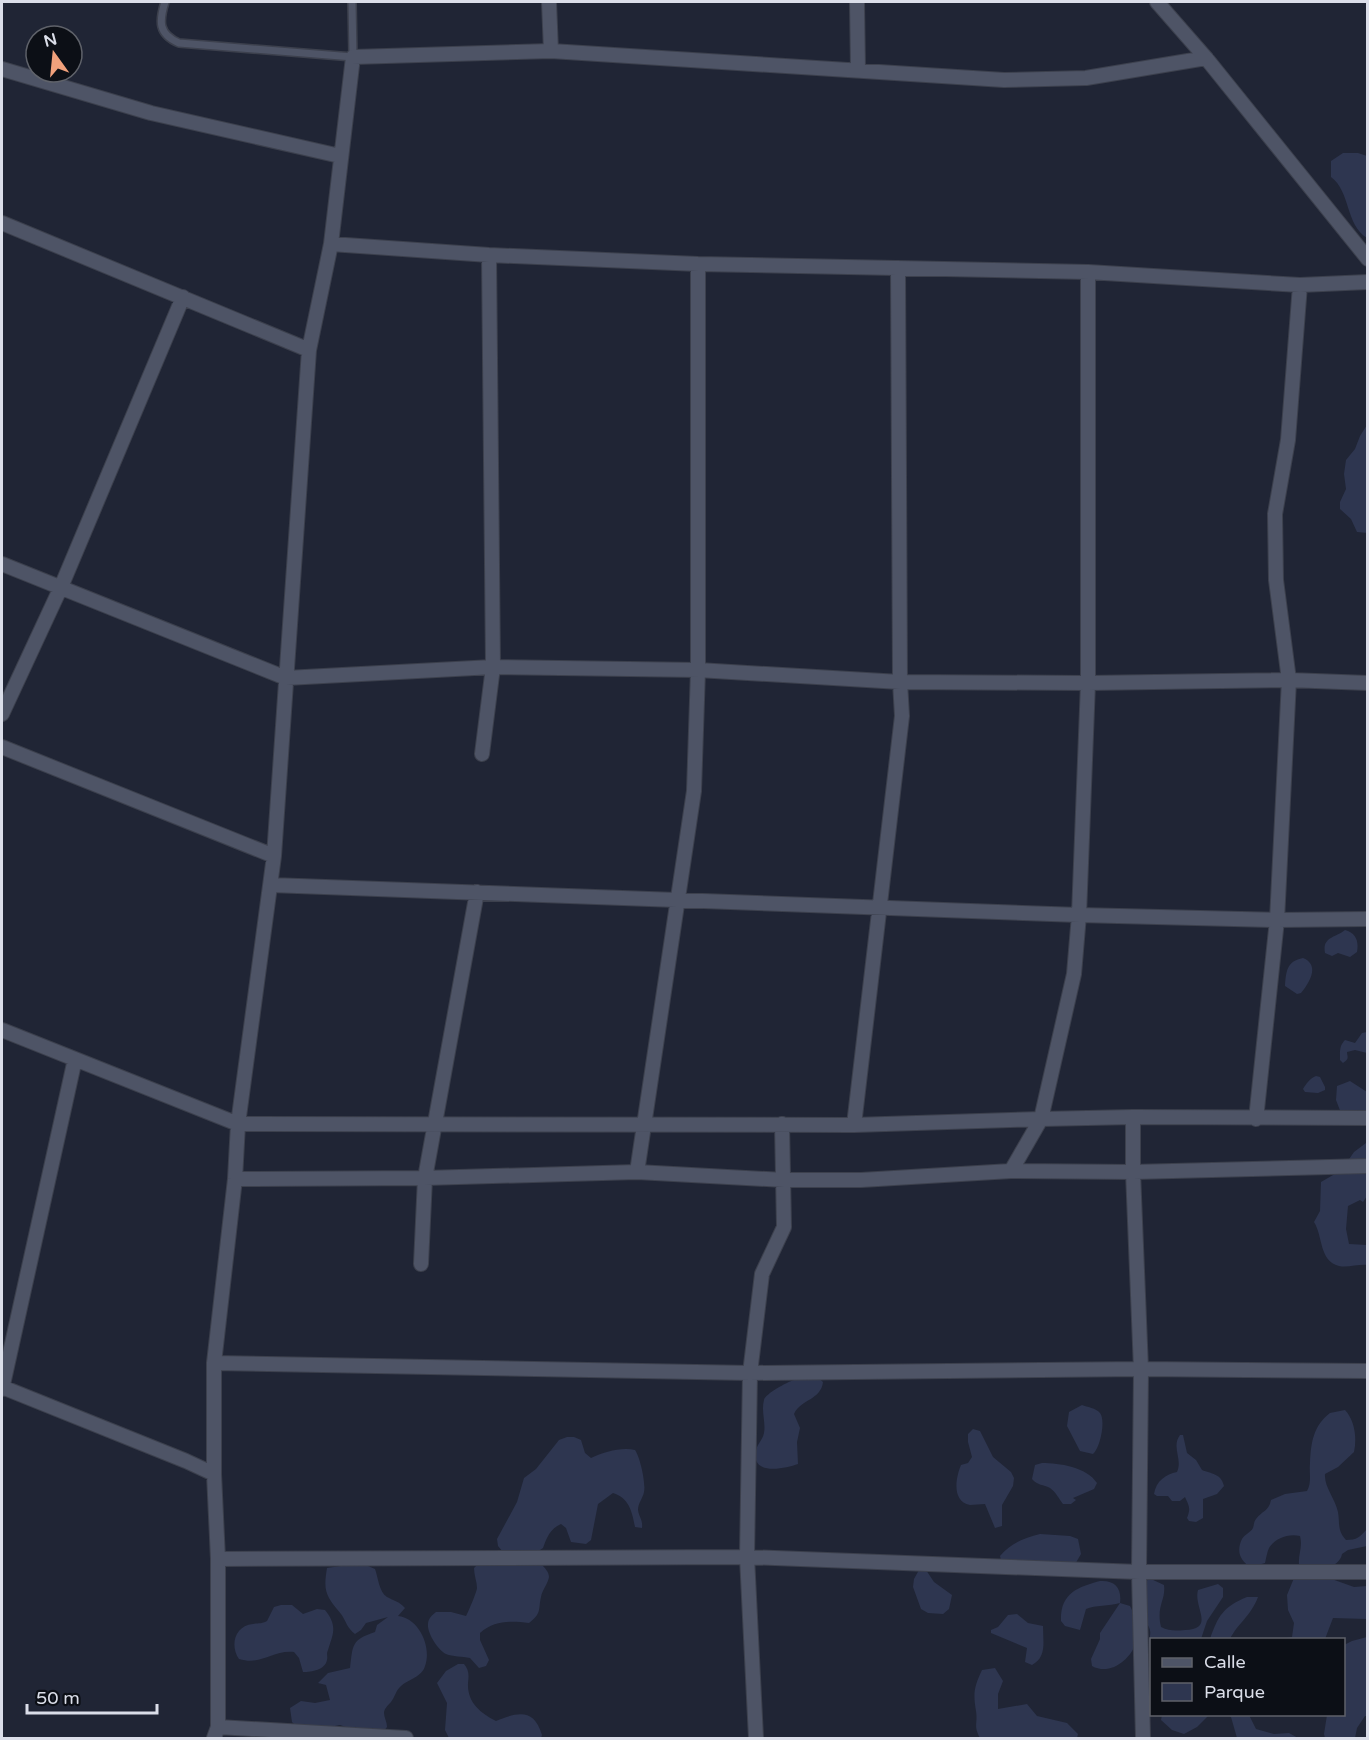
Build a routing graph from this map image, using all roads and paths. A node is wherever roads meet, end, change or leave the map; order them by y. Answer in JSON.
{"nodes":[{"id":1,"x":165,"y":2,"type":"edge"},
{"id":2,"x":352,"y":2,"type":"edge"},
{"id":3,"x":549,"y":2,"type":"edge"},
{"id":4,"x":857,"y":2,"type":"edge"},
{"id":5,"x":1156,"y":2,"type":"edge"},
{"id":6,"x":551,"y":51,"type":"junction"},
{"id":7,"x":353,"y":57,"type":"junction"},
{"id":8,"x":1206,"y":58,"type":"junction"},
{"id":9,"x":2,"y":69,"type":"edge"},
{"id":10,"x":858,"y":70,"type":"junction"},
{"id":11,"x":340,"y":156,"type":"junction"},
{"id":12,"x":2,"y":223,"type":"edge"},
{"id":13,"x":331,"y":244,"type":"junction"},
{"id":14,"x":489,"y":255,"type":"junction"},
{"id":15,"x":1368,"y":259,"type":"edge"},
{"id":16,"x":698,"y":264,"type":"junction"},
{"id":17,"x":898,"y":268,"type":"junction"},
{"id":18,"x":1088,"y":272,"type":"junction"},
{"id":19,"x":1368,"y":282,"type":"edge"},
{"id":20,"x":1300,"y":285,"type":"junction"},
{"id":21,"x":183,"y":297,"type":"junction"},
{"id":22,"x":309,"y":350,"type":"junction"},
{"id":23,"x":2,"y":564,"type":"edge"},
{"id":24,"x":61,"y":587,"type":"junction"},
{"id":25,"x":493,"y":667,"type":"junction"},
{"id":26,"x":698,"y":670,"type":"junction"},
{"id":27,"x":286,"y":678,"type":"junction"},
{"id":28,"x":1288,"y":680,"type":"junction"},
{"id":29,"x":900,"y":682,"type":"junction"},
{"id":30,"x":1088,"y":683,"type":"junction"},
{"id":31,"x":1368,"y":683,"type":"edge"},
{"id":32,"x":2,"y":714,"type":"edge"},
{"id":33,"x":2,"y":747,"type":"edge"},
{"id":34,"x":482,"y":754,"type":"dead end"},
{"id":35,"x":274,"y":856,"type":"junction"},
{"id":36,"x":271,"y":885,"type":"junction"},
{"id":37,"x":477,"y":892,"type":"junction"},
{"id":38,"x":677,"y":900,"type":"junction"},
{"id":39,"x":879,"y":908,"type":"junction"},
{"id":40,"x":1079,"y":915,"type":"junction"},
{"id":41,"x":1368,"y":919,"type":"edge"},
{"id":42,"x":1277,"y":920,"type":"junction"},
{"id":43,"x":2,"y":1030,"type":"edge"},
{"id":44,"x":75,"y":1059,"type":"junction"},
{"id":45,"x":1133,"y":1117,"type":"junction"},
{"id":46,"x":1368,"y":1118,"type":"edge"},
{"id":47,"x":1041,"y":1119,"type":"junction"},
{"id":48,"x":1256,"y":1119,"type":"junction"},
{"id":49,"x":238,"y":1124,"type":"junction"},
{"id":50,"x":436,"y":1124,"type":"junction"},
{"id":51,"x":643,"y":1124,"type":"junction"},
{"id":52,"x":782,"y":1124,"type":"junction"},
{"id":53,"x":854,"y":1125,"type":"junction"},
{"id":54,"x":1368,"y":1166,"type":"edge"},
{"id":55,"x":1011,"y":1171,"type":"junction"},
{"id":56,"x":636,"y":1172,"type":"junction"},
{"id":57,"x":1133,"y":1172,"type":"junction"},
{"id":58,"x":425,"y":1178,"type":"junction"},
{"id":59,"x":235,"y":1179,"type":"junction"},
{"id":60,"x":784,"y":1180,"type":"junction"},
{"id":61,"x":421,"y":1264,"type":"dead end"},
{"id":62,"x":214,"y":1363,"type":"junction"},
{"id":63,"x":1141,"y":1369,"type":"junction"},
{"id":64,"x":1368,"y":1371,"type":"edge"},
{"id":65,"x":750,"y":1372,"type":"junction"},
{"id":66,"x":2,"y":1388,"type":"edge"},
{"id":67,"x":214,"y":1474,"type":"junction"},
{"id":68,"x":747,"y":1557,"type":"junction"},
{"id":69,"x":218,"y":1559,"type":"junction"},
{"id":70,"x":1139,"y":1572,"type":"junction"},
{"id":71,"x":1368,"y":1572,"type":"edge"},
{"id":72,"x":216,"y":1733,"type":"edge"},
{"id":73,"x":406,"y":1738,"type":"edge"},
{"id":74,"x":756,"y":1738,"type":"edge"},
{"id":75,"x":1143,"y":1738,"type":"edge"}],
"edges":[{"from":1,"to":7,"type":"lane"},
{"from":2,"to":7,"type":"lane"},
{"from":3,"to":6,"type":"street"},
{"from":4,"to":10,"type":"street"},
{"from":5,"to":8,"type":"street"},
{"from":6,"to":7,"type":"street"},
{"from":6,"to":10,"type":"street"},
{"from":7,"to":11,"type":"street"},
{"from":8,"to":10,"type":"street"},
{"from":8,"to":15,"type":"street"},
{"from":9,"to":11,"type":"street"},
{"from":11,"to":13,"type":"street"},
{"from":12,"to":21,"type":"street"},
{"from":13,"to":14,"type":"street"},
{"from":13,"to":22,"type":"street"},
{"from":14,"to":16,"type":"street"},
{"from":14,"to":25,"type":"street"},
{"from":16,"to":17,"type":"street"},
{"from":16,"to":26,"type":"street"},
{"from":17,"to":18,"type":"street"},
{"from":17,"to":29,"type":"street"},
{"from":18,"to":20,"type":"street"},
{"from":18,"to":30,"type":"street"},
{"from":19,"to":20,"type":"street"},
{"from":20,"to":28,"type":"street"},
{"from":21,"to":22,"type":"street"},
{"from":21,"to":24,"type":"street"},
{"from":22,"to":27,"type":"street"},
{"from":23,"to":24,"type":"street"},
{"from":24,"to":27,"type":"street"},
{"from":24,"to":32,"type":"street"},
{"from":25,"to":26,"type":"street"},
{"from":25,"to":27,"type":"street"},
{"from":25,"to":34,"type":"street"},
{"from":26,"to":29,"type":"street"},
{"from":26,"to":38,"type":"street"},
{"from":27,"to":35,"type":"street"},
{"from":28,"to":30,"type":"street"},
{"from":28,"to":31,"type":"street"},
{"from":28,"to":42,"type":"street"},
{"from":29,"to":30,"type":"street"},
{"from":29,"to":39,"type":"street"},
{"from":30,"to":40,"type":"street"},
{"from":33,"to":35,"type":"street"},
{"from":35,"to":36,"type":"street"},
{"from":36,"to":37,"type":"street"},
{"from":36,"to":49,"type":"street"},
{"from":37,"to":38,"type":"street"},
{"from":37,"to":50,"type":"street"},
{"from":38,"to":39,"type":"street"},
{"from":38,"to":51,"type":"street"},
{"from":39,"to":40,"type":"street"},
{"from":39,"to":53,"type":"street"},
{"from":40,"to":42,"type":"street"},
{"from":40,"to":47,"type":"street"},
{"from":41,"to":42,"type":"street"},
{"from":42,"to":48,"type":"street"},
{"from":43,"to":44,"type":"street"},
{"from":44,"to":49,"type":"street"},
{"from":44,"to":66,"type":"street"},
{"from":45,"to":47,"type":"street"},
{"from":45,"to":48,"type":"street"},
{"from":45,"to":57,"type":"street"},
{"from":46,"to":48,"type":"street"},
{"from":47,"to":53,"type":"street"},
{"from":47,"to":55,"type":"street"},
{"from":49,"to":50,"type":"street"},
{"from":49,"to":59,"type":"street"},
{"from":50,"to":51,"type":"street"},
{"from":50,"to":58,"type":"street"},
{"from":51,"to":52,"type":"street"},
{"from":51,"to":56,"type":"street"},
{"from":52,"to":53,"type":"street"},
{"from":52,"to":60,"type":"street"},
{"from":54,"to":57,"type":"street"},
{"from":55,"to":57,"type":"street"},
{"from":55,"to":60,"type":"street"},
{"from":56,"to":58,"type":"street"},
{"from":56,"to":60,"type":"street"},
{"from":57,"to":63,"type":"street"},
{"from":58,"to":59,"type":"street"},
{"from":58,"to":61,"type":"street"},
{"from":59,"to":62,"type":"street"},
{"from":60,"to":65,"type":"street"},
{"from":62,"to":65,"type":"street"},
{"from":62,"to":67,"type":"street"},
{"from":63,"to":64,"type":"street"},
{"from":63,"to":65,"type":"street"},
{"from":63,"to":70,"type":"street"},
{"from":65,"to":68,"type":"street"},
{"from":66,"to":67,"type":"street"},
{"from":67,"to":69,"type":"street"},
{"from":68,"to":69,"type":"street"},
{"from":68,"to":70,"type":"street"},
{"from":68,"to":74,"type":"street"},
{"from":69,"to":72,"type":"street"},
{"from":70,"to":71,"type":"street"},
{"from":70,"to":75,"type":"street"},
{"from":72,"to":73,"type":"street"}]}
